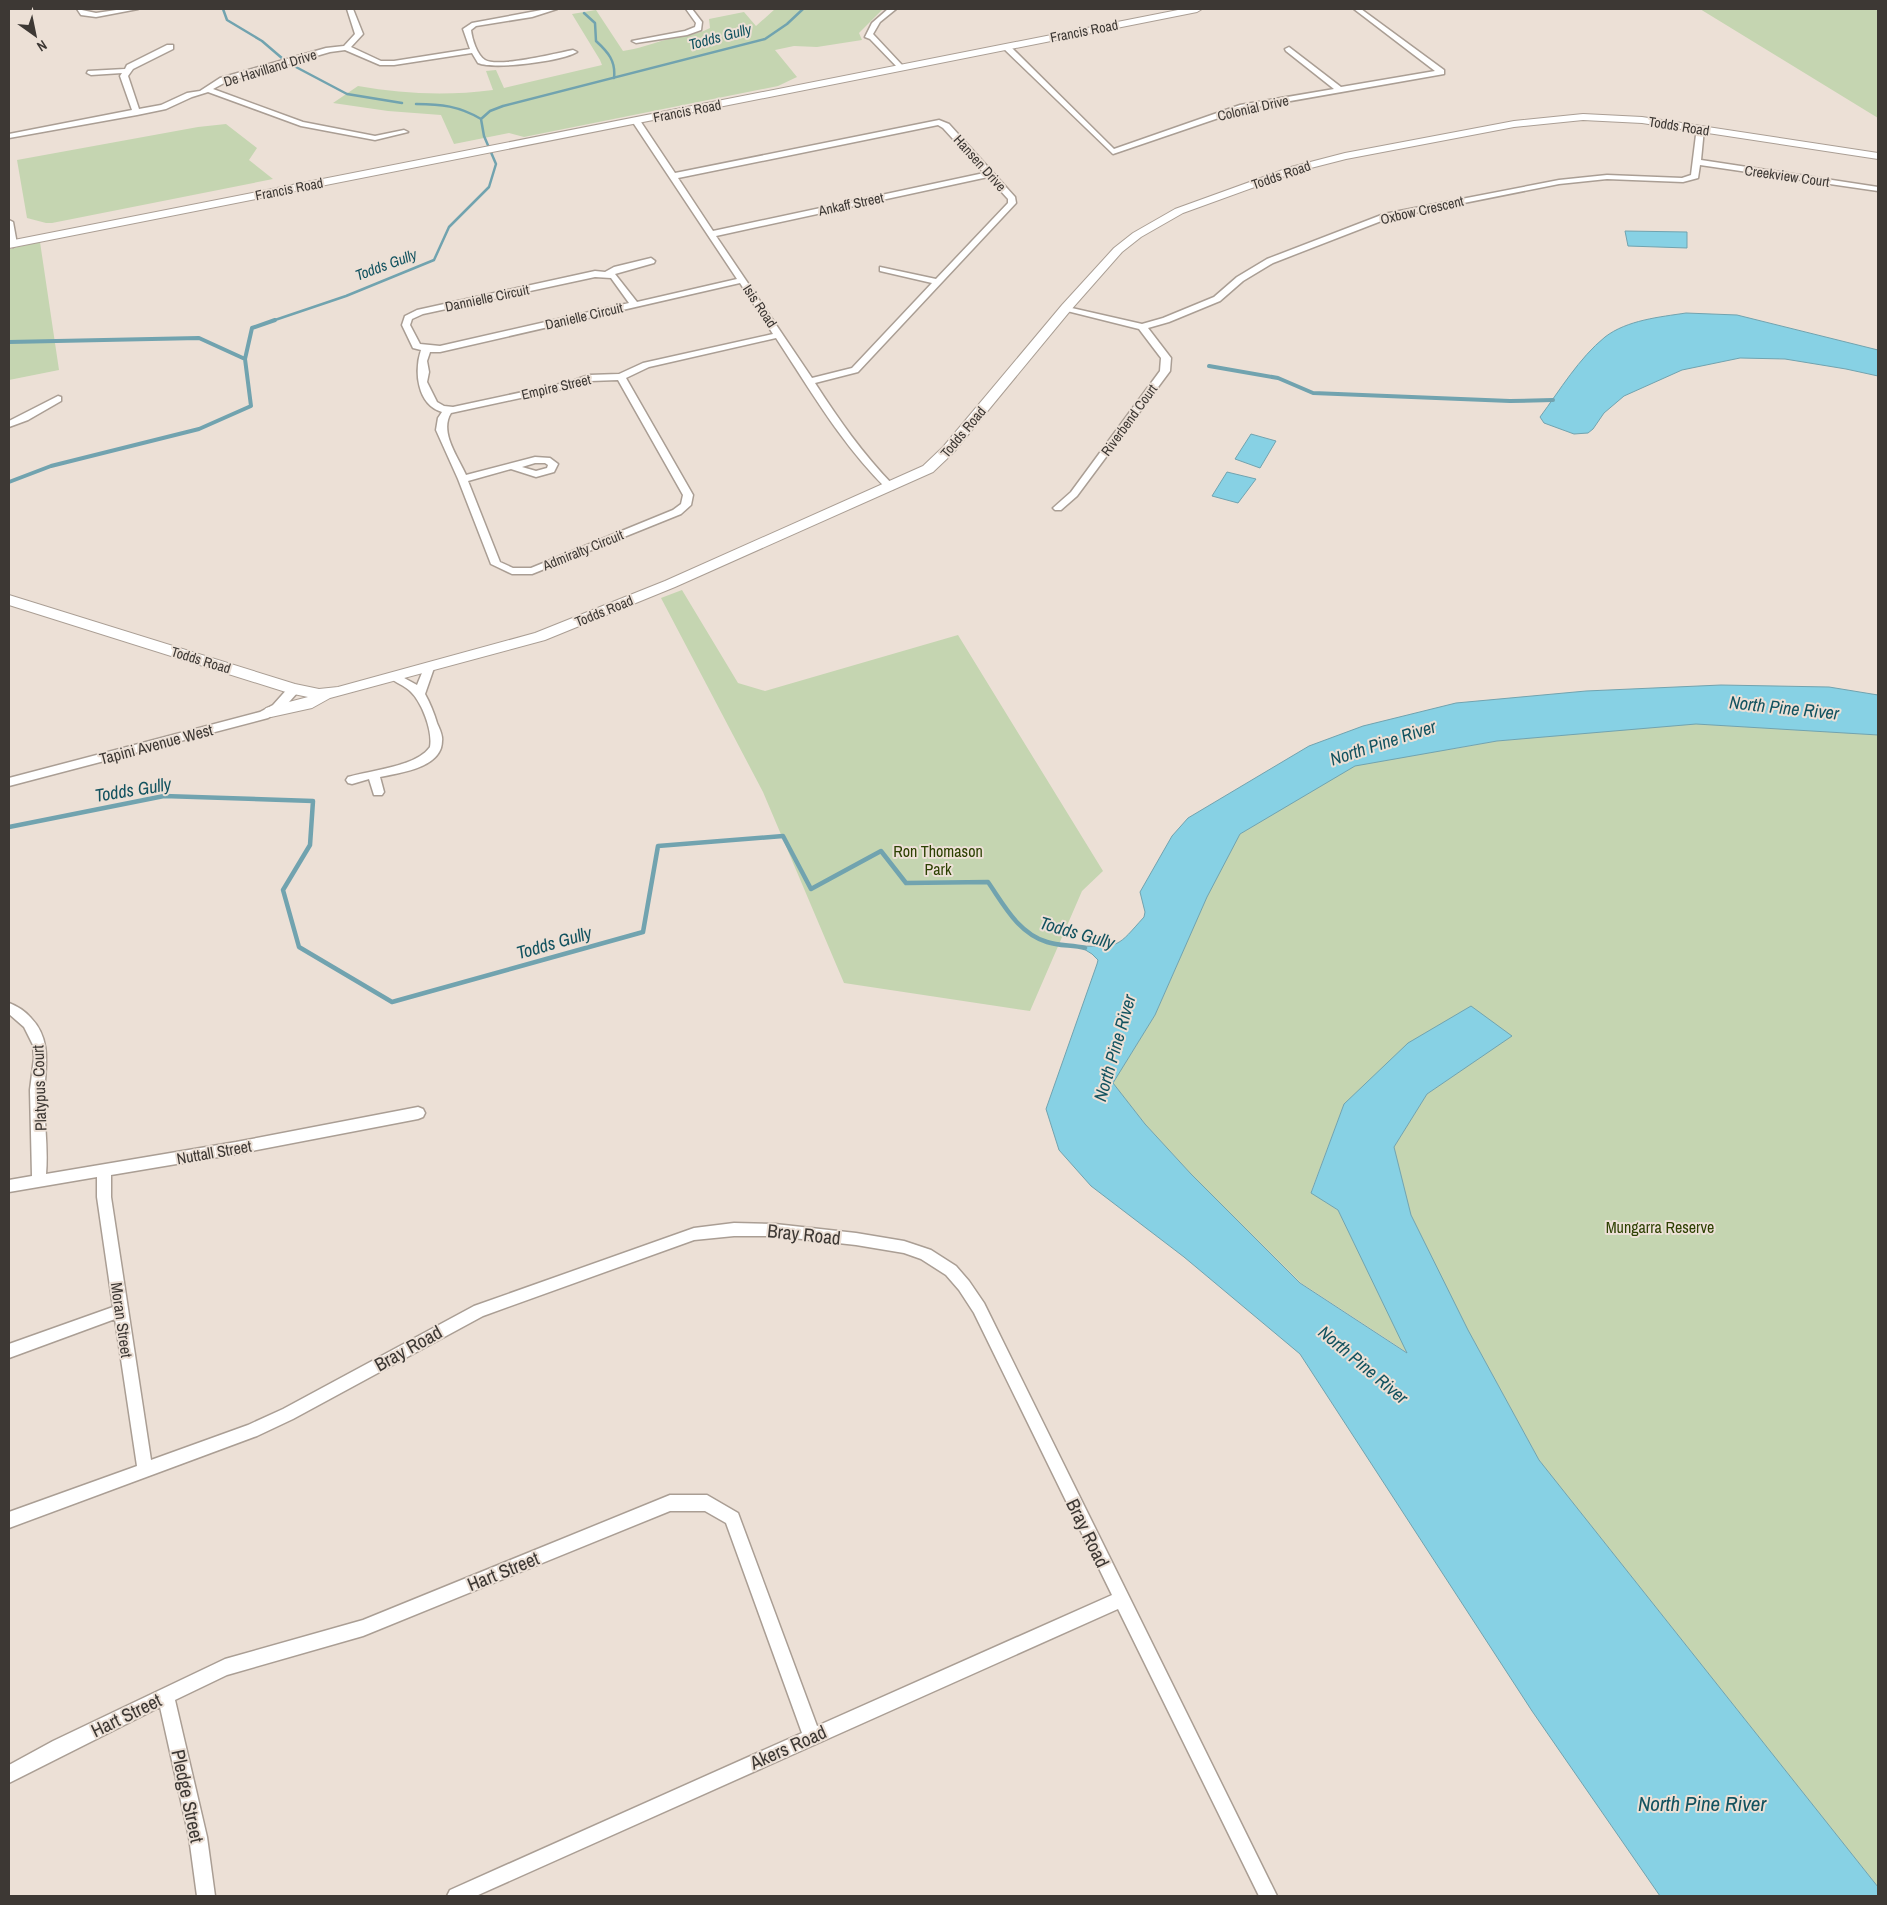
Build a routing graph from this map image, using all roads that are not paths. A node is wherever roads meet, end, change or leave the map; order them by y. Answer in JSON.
{"nodes":[{"id":1,"x":80,"y":9,"type":"edge"},
{"id":2,"x":135,"y":9,"type":"edge"},
{"id":3,"x":350,"y":9,"type":"edge"},
{"id":4,"x":554,"y":9,"type":"edge"},
{"id":5,"x":689,"y":9,"type":"edge"},
{"id":6,"x":893,"y":9,"type":"edge"},
{"id":7,"x":1163,"y":9,"type":"edge"},
{"id":8,"x":1191,"y":9,"type":"edge"},
{"id":9,"x":1356,"y":9,"type":"edge"},
{"id":10,"x":1154,"y":17,"type":"junction"},
{"id":11,"x":636,"y":42,"type":"dead end"},
{"id":12,"x":170,"y":47,"type":"dead end"},
{"id":13,"x":1006,"y":47,"type":"junction"},
{"id":14,"x":346,"y":48,"type":"junction"},
{"id":15,"x":1289,"y":49,"type":"dead end"},
{"id":16,"x":475,"y":50,"type":"junction"},
{"id":17,"x":573,"y":52,"type":"dead end"},
{"id":18,"x":899,"y":67,"type":"junction"},
{"id":19,"x":127,"y":71,"type":"junction"},
{"id":20,"x":91,"y":72,"type":"dead end"},
{"id":21,"x":209,"y":90,"type":"junction"},
{"id":22,"x":1340,"y":90,"type":"junction"},
{"id":23,"x":137,"y":113,"type":"junction"},
{"id":24,"x":636,"y":121,"type":"junction"},
{"id":25,"x":1700,"y":129,"type":"junction"},
{"id":26,"x":404,"y":132,"type":"dead end"},
{"id":27,"x":9,"y":136,"type":"edge"},
{"id":28,"x":1878,"y":156,"type":"edge"},
{"id":29,"x":1696,"y":162,"type":"junction"},
{"id":30,"x":990,"y":174,"type":"junction"},
{"id":31,"x":674,"y":176,"type":"junction"},
{"id":32,"x":1878,"y":189,"type":"edge"},
{"id":33,"x":9,"y":222,"type":"edge"},
{"id":34,"x":712,"y":234,"type":"junction"},
{"id":35,"x":11,"y":242,"type":"edge"},
{"id":36,"x":651,"y":261,"type":"dead end"},
{"id":37,"x":883,"y":269,"type":"dead end"},
{"id":38,"x":608,"y":274,"type":"junction"},
{"id":39,"x":743,"y":280,"type":"junction"},
{"id":40,"x":937,"y":282,"type":"junction"},
{"id":41,"x":634,"y":304,"type":"junction"},
{"id":42,"x":1066,"y":308,"type":"junction"},
{"id":43,"x":1142,"y":327,"type":"junction"},
{"id":44,"x":780,"y":336,"type":"junction"},
{"id":45,"x":426,"y":349,"type":"junction"},
{"id":46,"x":621,"y":377,"type":"junction"},
{"id":47,"x":810,"y":381,"type":"junction"},
{"id":48,"x":58,"y":399,"type":"dead end"},
{"id":49,"x":448,"y":410,"type":"junction"},
{"id":50,"x":9,"y":424,"type":"edge"},
{"id":51,"x":513,"y":467,"type":"dead end"},
{"id":52,"x":463,"y":478,"type":"junction"},
{"id":53,"x":890,"y":487,"type":"junction"},
{"id":54,"x":1058,"y":508,"type":"dead end"},
{"id":55,"x":9,"y":600,"type":"edge"},
{"id":56,"x":429,"y":668,"type":"junction"},
{"id":57,"x":395,"y":677,"type":"junction"},
{"id":58,"x":294,"y":689,"type":"junction"},
{"id":59,"x":420,"y":693,"type":"junction"},
{"id":60,"x":325,"y":694,"type":"junction"},
{"id":61,"x":271,"y":712,"type":"junction"},
{"id":62,"x":373,"y":774,"type":"junction"},
{"id":63,"x":352,"y":780,"type":"dead end"},
{"id":64,"x":9,"y":782,"type":"edge"},
{"id":65,"x":378,"y":792,"type":"dead end"},
{"id":66,"x":9,"y":1008,"type":"edge"},
{"id":67,"x":418,"y":1113,"type":"dead end"},
{"id":68,"x":104,"y":1170,"type":"junction"},
{"id":69,"x":39,"y":1181,"type":"junction"},
{"id":70,"x":9,"y":1186,"type":"edge"},
{"id":71,"x":120,"y":1311,"type":"junction"},
{"id":72,"x":9,"y":1351,"type":"edge"},
{"id":73,"x":144,"y":1470,"type":"junction"},
{"id":74,"x":9,"y":1520,"type":"edge"},
{"id":75,"x":1121,"y":1599,"type":"junction"},
{"id":76,"x":166,"y":1696,"type":"junction"},
{"id":77,"x":812,"y":1736,"type":"junction"},
{"id":78,"x":9,"y":1774,"type":"edge"},
{"id":79,"x":206,"y":1896,"type":"edge"},
{"id":80,"x":456,"y":1896,"type":"edge"},
{"id":81,"x":1268,"y":1896,"type":"edge"}],
"edges":[{"from":1,"to":2,"type":"street"},
{"from":3,"to":14,"type":"street"},
{"from":4,"to":16,"type":"street"},
{"from":5,"to":11,"type":"street"},
{"from":6,"to":18,"type":"street"},
{"from":7,"to":10,"type":"street"},
{"from":8,"to":10,"type":"street","name":"Francis Road"},
{"from":9,"to":22,"type":"street","name":"Colonial Drive"},
{"from":10,"to":13,"type":"street","name":"Francis Road"},
{"from":12,"to":19,"type":"street"},
{"from":13,"to":18,"type":"street","name":"Francis Road"},
{"from":13,"to":22,"type":"street","name":"Colonial Drive"},
{"from":14,"to":16,"type":"street"},
{"from":14,"to":21,"type":"street","name":"De Havilland Drive"},
{"from":15,"to":22,"type":"street"},
{"from":16,"to":17,"type":"street"},
{"from":18,"to":24,"type":"street","name":"Francis Road"},
{"from":19,"to":20,"type":"street"},
{"from":19,"to":23,"type":"street"},
{"from":21,"to":23,"type":"street","name":"De Havilland Drive"},
{"from":21,"to":26,"type":"street"},
{"from":23,"to":27,"type":"street","name":"De Havilland Drive"},
{"from":24,"to":31,"type":"street","name":"Isis Road"},
{"from":24,"to":35,"type":"street","name":"Francis Road"},
{"from":25,"to":28,"type":"street","name":"Todds Road"},
{"from":25,"to":29,"type":"street","name":"Oxbow Crescent"},
{"from":25,"to":42,"type":"street","name":"Todds Road"},
{"from":29,"to":32,"type":"street","name":"Creekview Court"},
{"from":29,"to":43,"type":"street","name":"Oxbow Crescent"},
{"from":30,"to":31,"type":"street","name":"Hansen Drive"},
{"from":30,"to":34,"type":"street","name":"Ankaff Street"},
{"from":30,"to":40,"type":"street","name":"Hansen Drive"},
{"from":31,"to":34,"type":"street","name":"Isis Road"},
{"from":33,"to":35,"type":"street"},
{"from":34,"to":39,"type":"street","name":"Isis Road"},
{"from":36,"to":38,"type":"street","name":"Dannielle Circuit"},
{"from":37,"to":40,"type":"street"},
{"from":38,"to":41,"type":"street"},
{"from":38,"to":45,"type":"street","name":"Dannielle Circuit"},
{"from":39,"to":41,"type":"street","name":"Danielle Circuit"},
{"from":39,"to":44,"type":"street","name":"Isis Road"},
{"from":40,"to":47,"type":"street","name":"Hansen Drive"},
{"from":41,"to":45,"type":"street","name":"Danielle Circuit"},
{"from":42,"to":43,"type":"street"},
{"from":42,"to":53,"type":"street","name":"Todds Road"},
{"from":43,"to":54,"type":"street","name":"Riverbend Court"},
{"from":44,"to":46,"type":"street","name":"Empire Street"},
{"from":44,"to":47,"type":"street","name":"Isis Road"},
{"from":45,"to":49,"type":"street"},
{"from":46,"to":49,"type":"street","name":"Empire Street"},
{"from":46,"to":52,"type":"street","name":"Admiralty Circuit"},
{"from":47,"to":53,"type":"street","name":"Isis Road"},
{"from":48,"to":50,"type":"street"},
{"from":49,"to":52,"type":"street","name":"Admiralty Circuit"},
{"from":51,"to":52,"type":"street"},
{"from":53,"to":56,"type":"street","name":"Todds Road"},
{"from":55,"to":58,"type":"street","name":"Todds Road"},
{"from":56,"to":57,"type":"street","name":"Todds Road"},
{"from":56,"to":59,"type":"street"},
{"from":57,"to":59,"type":"street"},
{"from":57,"to":60,"type":"street","name":"Todds Road"},
{"from":58,"to":60,"type":"street","name":"Todds Road"},
{"from":58,"to":61,"type":"street","name":"Tapini Avenue West"},
{"from":59,"to":62,"type":"street"},
{"from":60,"to":61,"type":"street"},
{"from":61,"to":64,"type":"street","name":"Tapini Avenue West"},
{"from":62,"to":63,"type":"street"},
{"from":62,"to":65,"type":"street"},
{"from":66,"to":69,"type":"street","name":"Platypus Court"},
{"from":67,"to":68,"type":"street","name":"Nuttall Street"},
{"from":68,"to":69,"type":"street","name":"Nuttall Street"},
{"from":68,"to":71,"type":"street","name":"Moran Street"},
{"from":69,"to":70,"type":"street","name":"Nuttall Street"},
{"from":71,"to":72,"type":"street"},
{"from":71,"to":73,"type":"street","name":"Moran Street"},
{"from":73,"to":74,"type":"street","name":"Bray Road"},
{"from":73,"to":75,"type":"street","name":"Bray Road"},
{"from":75,"to":77,"type":"street","name":"Akers Road"},
{"from":75,"to":81,"type":"street","name":"Bray Road"},
{"from":76,"to":77,"type":"street","name":"Hart Street"},
{"from":76,"to":78,"type":"street","name":"Hart Street"},
{"from":76,"to":79,"type":"street","name":"Pledge Street"},
{"from":77,"to":80,"type":"street","name":"Akers Road"}]}
